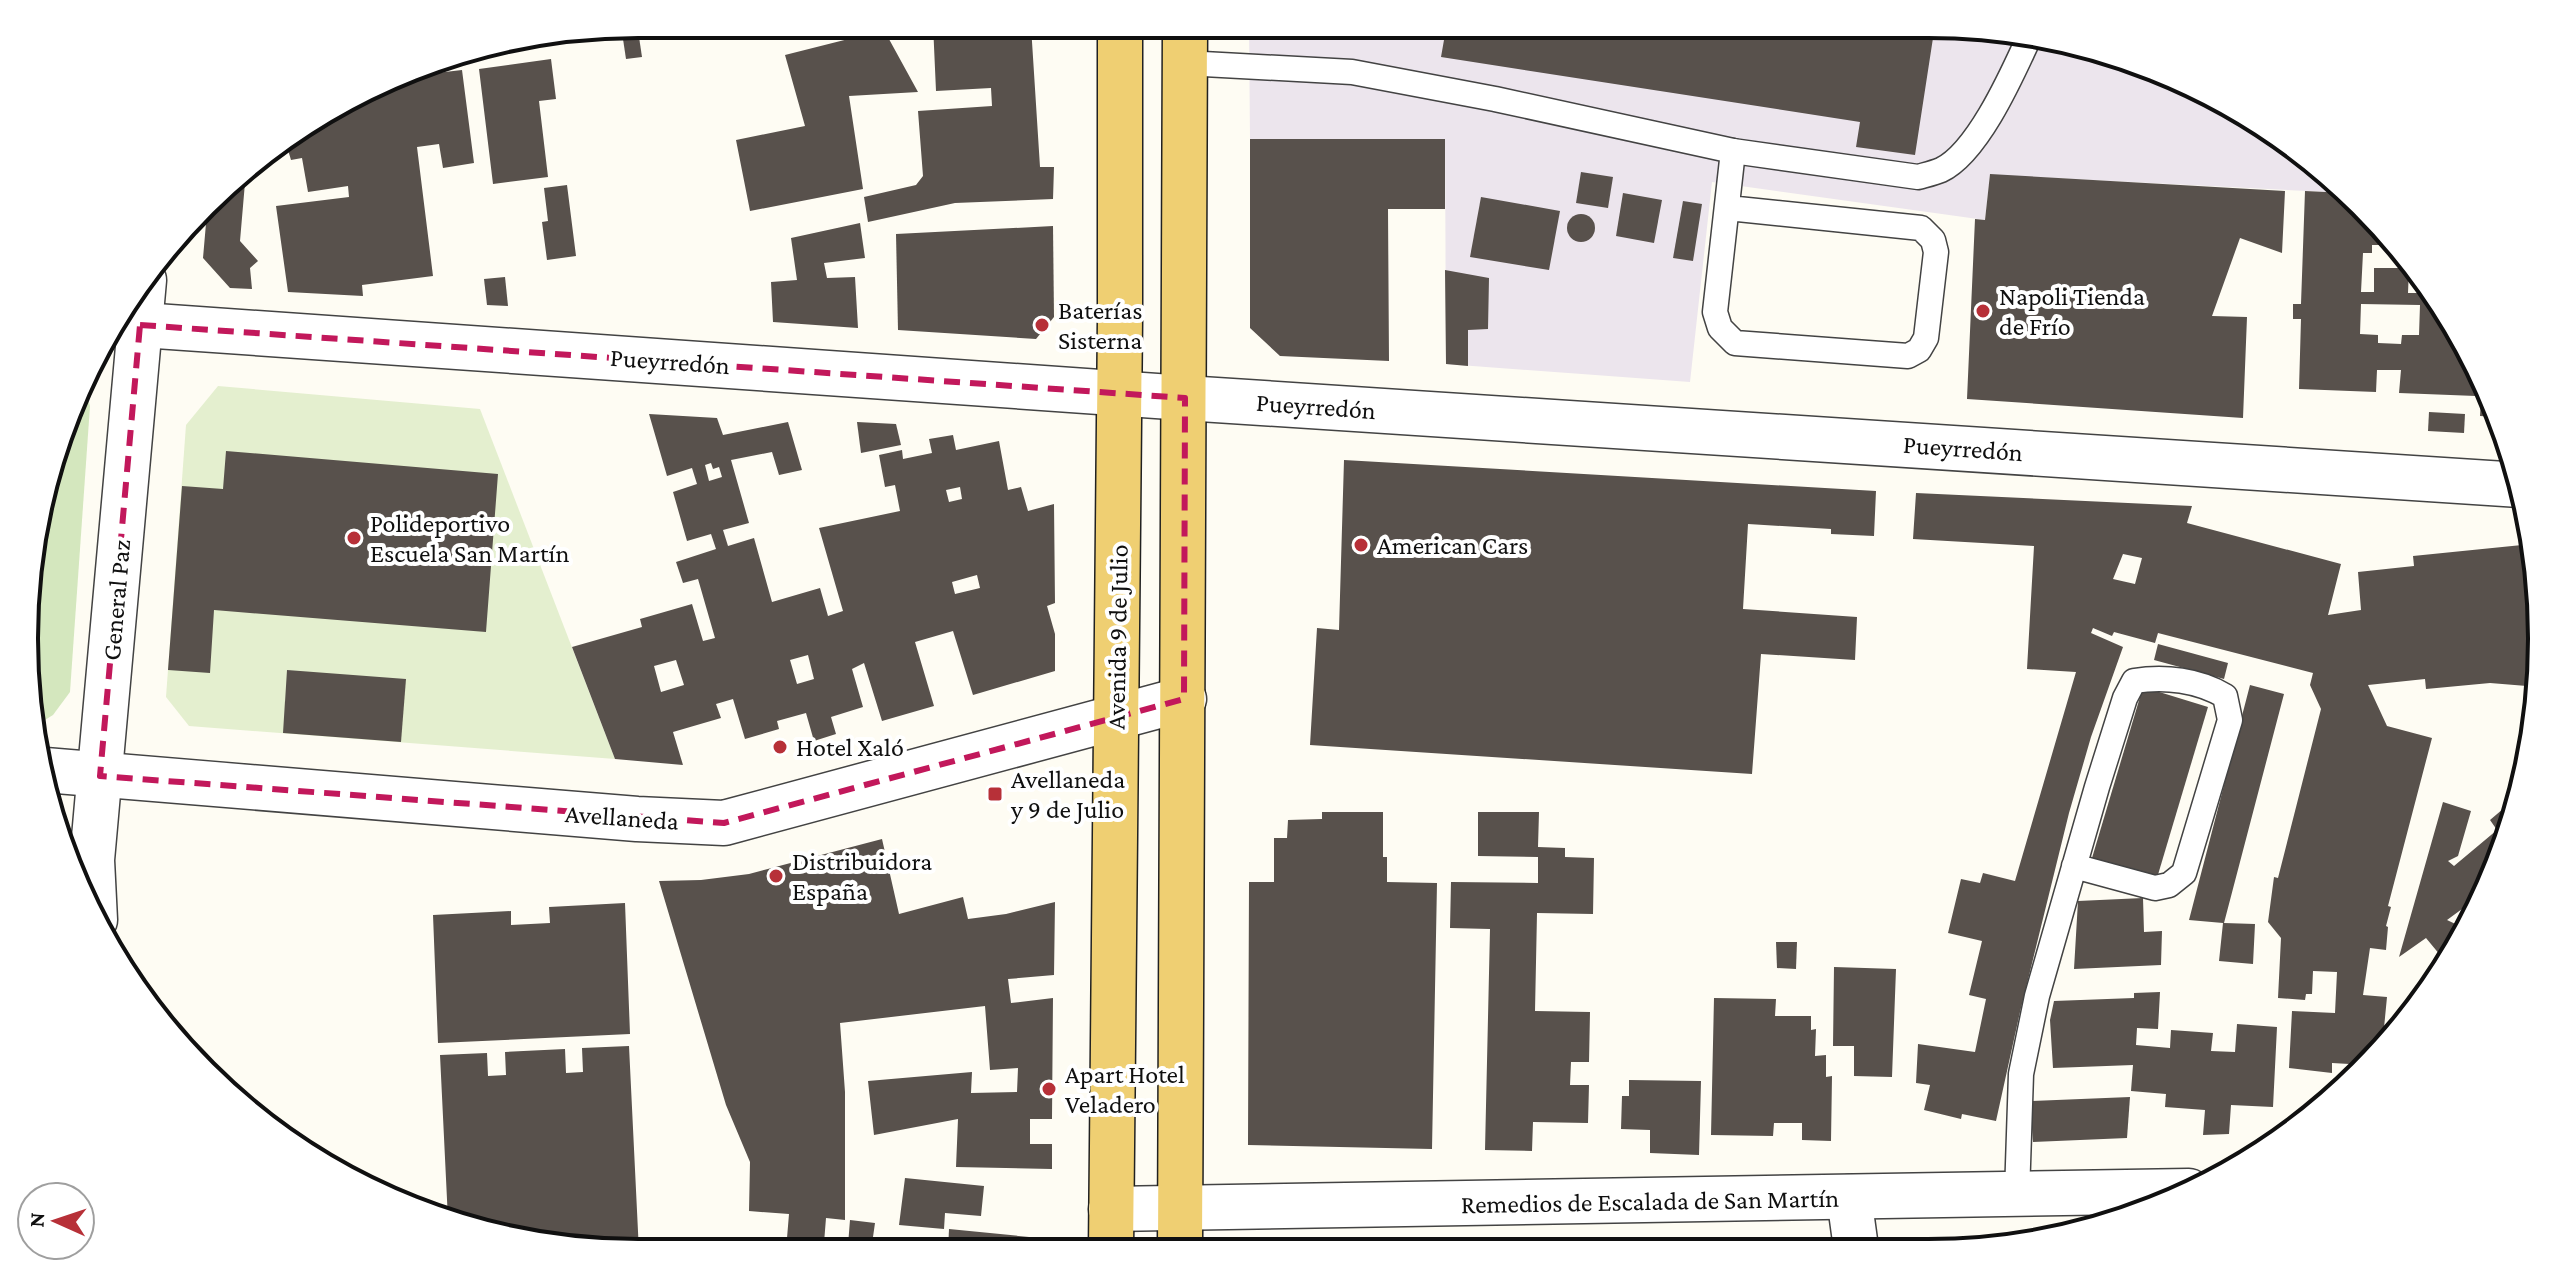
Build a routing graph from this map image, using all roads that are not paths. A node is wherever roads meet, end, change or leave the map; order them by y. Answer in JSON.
{"nodes":[{"id":1,"x":1120,"y":38,"type":"edge"},
{"id":2,"x":1185,"y":44,"type":"edge"},
{"id":3,"x":2025,"y":46,"type":"edge"},
{"id":4,"x":1733,"y":151,"type":"junction"},
{"id":5,"x":1728,"y":208,"type":"junction"},
{"id":6,"x":127,"y":324,"type":"edge"},
{"id":7,"x":1120,"y":392,"type":"junction"},
{"id":8,"x":1185,"y":398,"type":"junction"},
{"id":9,"x":2508,"y":484,"type":"edge"},
{"id":10,"x":1184,"y":699,"type":"junction"},
{"id":11,"x":1116,"y":718,"type":"junction"},
{"id":12,"x":53,"y":771,"type":"edge"},
{"id":13,"x":100,"y":776,"type":"junction"},
{"id":14,"x":2074,"y":866,"type":"junction"},
{"id":15,"x":93,"y":889,"type":"edge"},
{"id":16,"x":2160,"y":1191,"type":"edge"},
{"id":17,"x":2017,"y":1194,"type":"junction"},
{"id":18,"x":1849,"y":1197,"type":"junction"},
{"id":19,"x":1180,"y":1229,"type":"edge"},
{"id":20,"x":1111,"y":1230,"type":"edge"},
{"id":21,"x":1855,"y":1239,"type":"edge"}],
"edges":[{"from":1,"to":7,"type":"main road","name":"Avenida 9 de Julio"},
{"from":2,"to":4,"type":"lane"},
{"from":2,"to":8,"type":"main road"},
{"from":3,"to":4,"type":"lane"},
{"from":4,"to":5,"type":"lane"},
{"from":5,"to":5,"type":"lane"},
{"from":6,"to":7,"type":"street","name":"Pueyrredón"},
{"from":6,"to":13,"type":"street","name":"General Paz"},
{"from":7,"to":8,"type":"street","name":"Pueyrredón"},
{"from":7,"to":11,"type":"main road","name":"Avenida 9 de Julio"},
{"from":8,"to":9,"type":"street","name":"Pueyrredón"},
{"from":8,"to":10,"type":"main road"},
{"from":10,"to":11,"type":"street","name":"Avellaneda"},
{"from":10,"to":19,"type":"main road"},
{"from":11,"to":13,"type":"street","name":"Avellaneda"},
{"from":11,"to":20,"type":"main road","name":"Avenida 9 de Julio"},
{"from":12,"to":13,"type":"street","name":"Avellaneda"},
{"from":13,"to":15,"type":"street","name":"General Paz"},
{"from":14,"to":14,"type":"lane"},
{"from":14,"to":17,"type":"lane"},
{"from":16,"to":17,"type":"street","name":"Remedios de Escalada de San Martín"},
{"from":17,"to":18,"type":"street","name":"Remedios de Escalada de San Martín"},
{"from":18,"to":19,"type":"street","name":"Remedios de Escalada de San Martín"},
{"from":18,"to":21,"type":"street"},
{"from":19,"to":20,"type":"street","name":"Remedios de Escalada de San Martín"}]}
